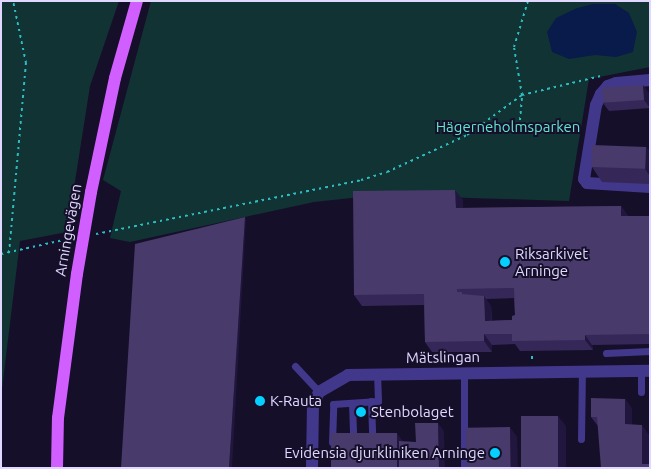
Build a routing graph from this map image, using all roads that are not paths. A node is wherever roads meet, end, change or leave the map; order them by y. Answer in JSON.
{"nodes":[{"id":1,"x":137,"y":1,"type":"edge"},
{"id":2,"x":650,"y":80,"type":"edge"},
{"id":3,"x":650,"y":187,"type":"edge"},
{"id":4,"x":650,"y":351,"type":"edge"},
{"id":5,"x":606,"y":353,"type":"dead end"},
{"id":6,"x":294,"y":366,"type":"dead end"},
{"id":7,"x":645,"y":371,"type":"edge"},
{"id":8,"x":464,"y":372,"type":"junction"},
{"id":9,"x":582,"y":372,"type":"junction"},
{"id":10,"x":377,"y":374,"type":"junction"},
{"id":11,"x":319,"y":392,"type":"junction"},
{"id":12,"x":641,"y":392,"type":"dead end"},
{"id":13,"x":371,"y":401,"type":"junction"},
{"id":14,"x":352,"y":403,"type":"junction"},
{"id":15,"x":353,"y":434,"type":"edge"},
{"id":16,"x":372,"y":434,"type":"edge"},
{"id":17,"x":581,"y":439,"type":"dead end"},
{"id":18,"x":332,"y":450,"type":"edge"},
{"id":19,"x":57,"y":468,"type":"edge"},
{"id":20,"x":312,"y":468,"type":"edge"},
{"id":21,"x":464,"y":468,"type":"edge"}],
"edges":[{"from":1,"to":19,"type":"main road","name":"Arningevägen"},
{"from":2,"to":3,"type":"street"},
{"from":4,"to":5,"type":"lane"},
{"from":6,"to":11,"type":"lane"},
{"from":7,"to":9,"type":"street","name":"Mätslingan"},
{"from":7,"to":12,"type":"lane"},
{"from":8,"to":9,"type":"street","name":"Mätslingan"},
{"from":8,"to":10,"type":"street","name":"Mätslingan"},
{"from":8,"to":21,"type":"lane"},
{"from":9,"to":17,"type":"lane"},
{"from":10,"to":11,"type":"street","name":"Mätslingan"},
{"from":10,"to":13,"type":"lane"},
{"from":11,"to":20,"type":"street"},
{"from":13,"to":14,"type":"lane"},
{"from":13,"to":16,"type":"lane"},
{"from":14,"to":15,"type":"lane"},
{"from":14,"to":18,"type":"lane"}]}
